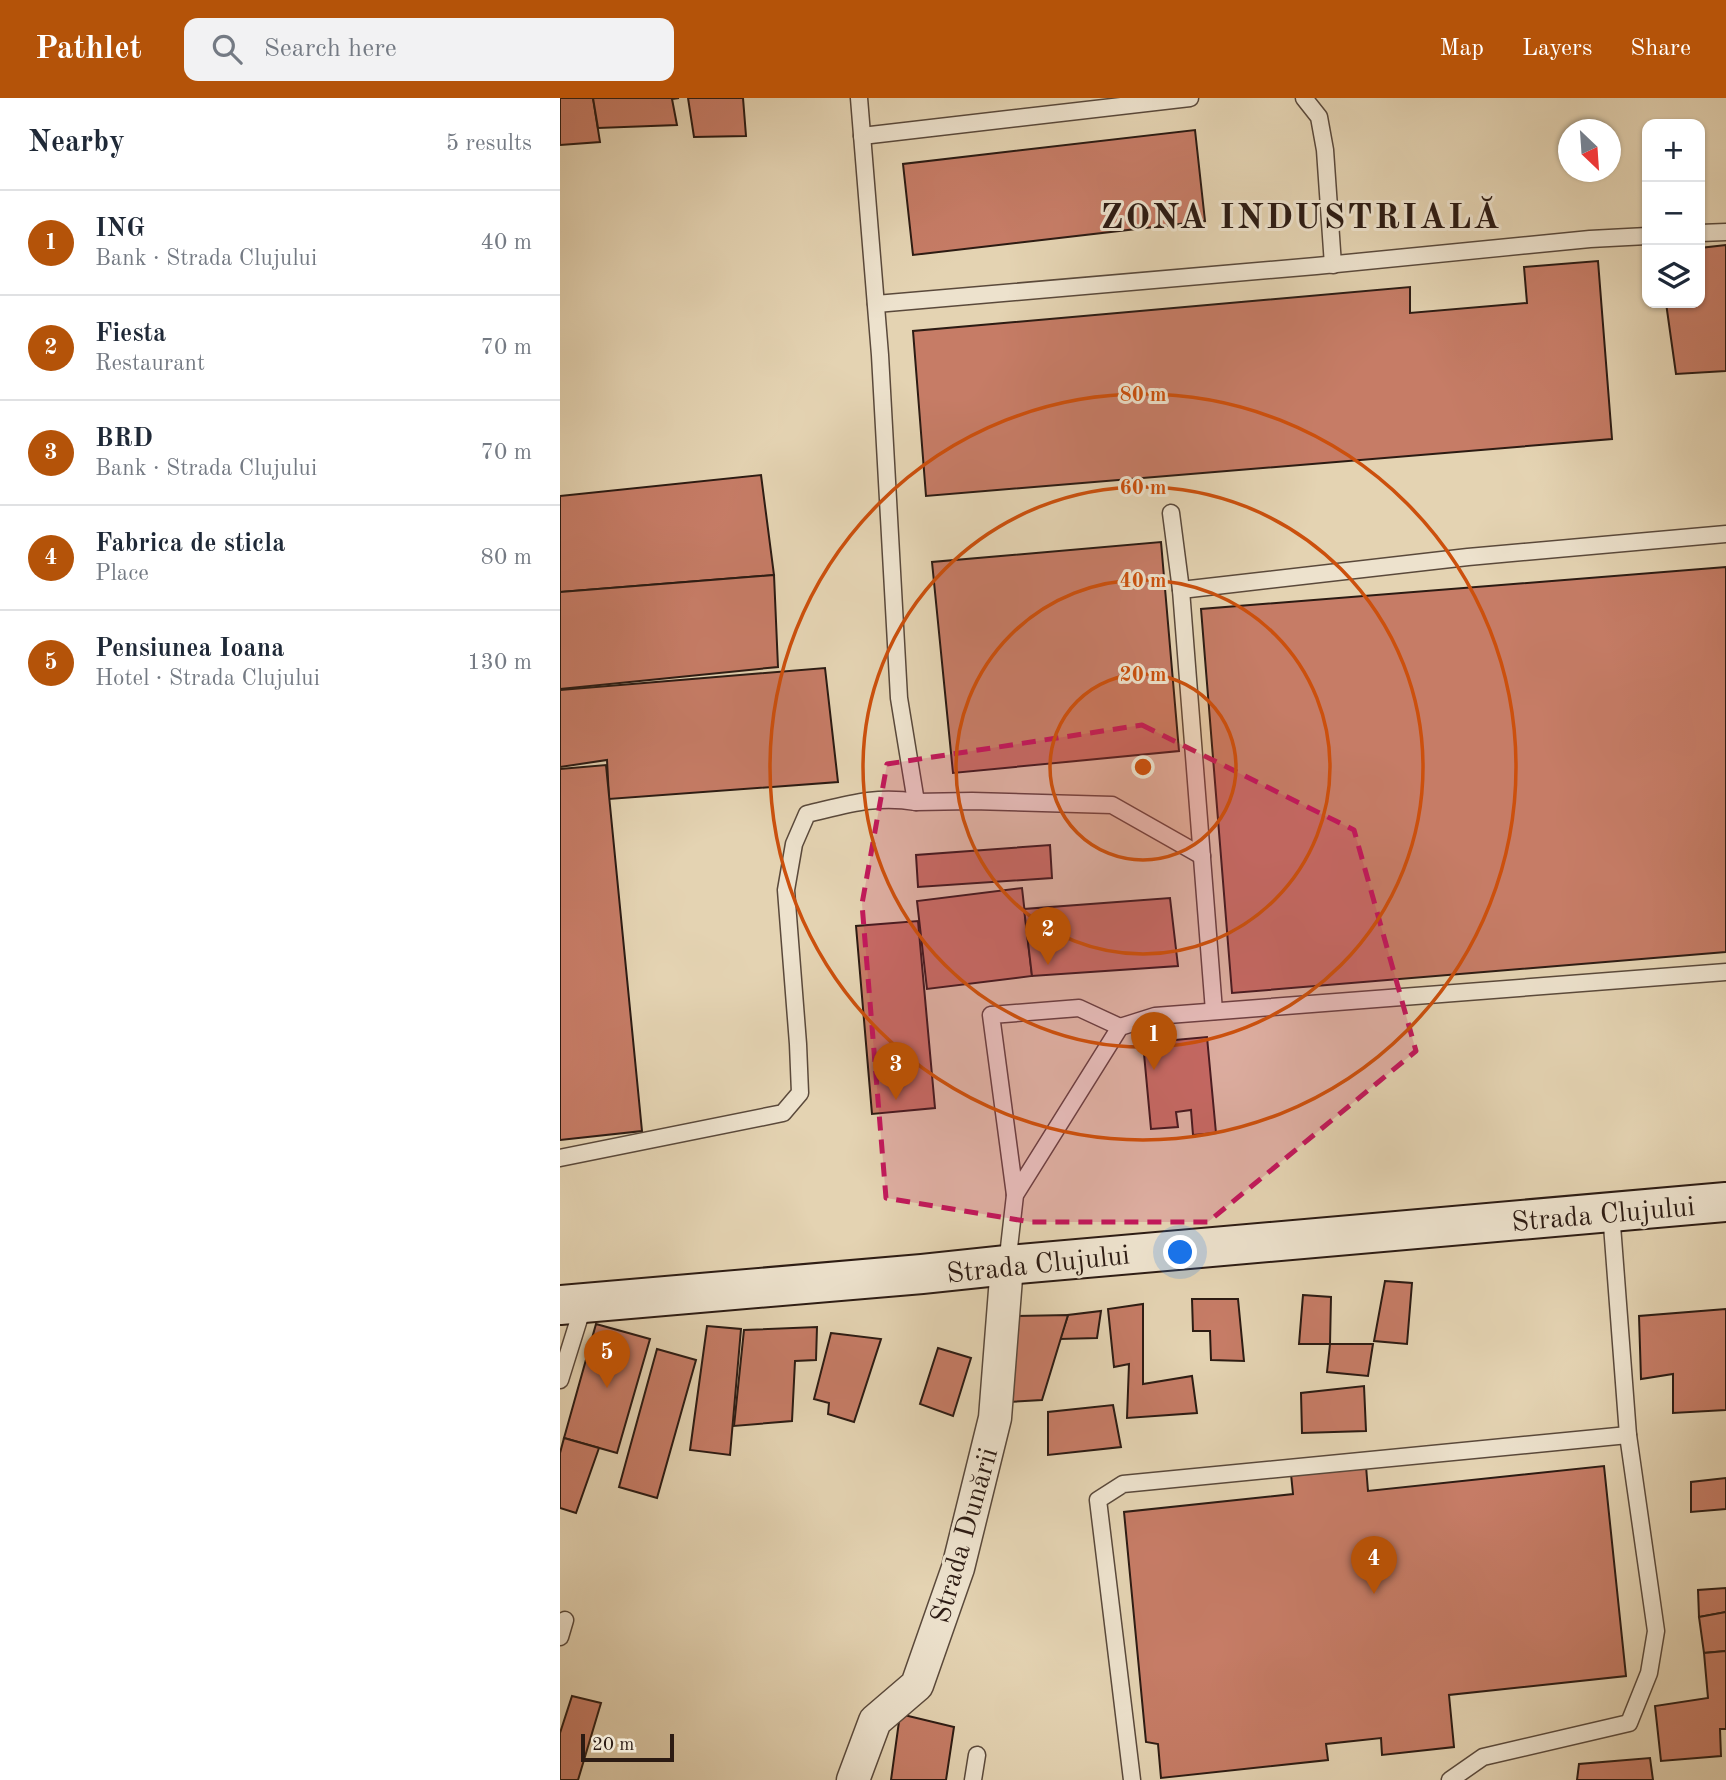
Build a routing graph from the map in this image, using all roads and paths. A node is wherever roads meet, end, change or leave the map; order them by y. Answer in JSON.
{"nodes":[{"id":1,"x":859,"y":98,"type":"edge"},
{"id":2,"x":1190,"y":98,"type":"edge"},
{"id":3,"x":1304,"y":98,"type":"edge"},
{"id":4,"x":862,"y":136,"type":"junction"},
{"id":5,"x":1726,"y":232,"type":"edge"},
{"id":6,"x":1705,"y":233,"type":"edge"},
{"id":7,"x":1642,"y":236,"type":"edge"},
{"id":8,"x":1333,"y":265,"type":"junction"},
{"id":9,"x":876,"y":304,"type":"junction"},
{"id":10,"x":1171,"y":513,"type":"dead end"},
{"id":11,"x":1726,"y":534,"type":"edge"},
{"id":12,"x":1181,"y":590,"type":"junction"},
{"id":13,"x":916,"y":802,"type":"junction"},
{"id":14,"x":1202,"y":856,"type":"junction"},
{"id":15,"x":1726,"y":972,"type":"edge"},
{"id":16,"x":1214,"y":1011,"type":"junction"},
{"id":17,"x":1120,"y":1027,"type":"junction"},
{"id":18,"x":560,"y":1158,"type":"edge"},
{"id":19,"x":1015,"y":1195,"type":"junction"},
{"id":20,"x":1726,"y":1202,"type":"edge"},
{"id":21,"x":1611,"y":1212,"type":"junction"},
{"id":22,"x":1007,"y":1265,"type":"junction"},
{"id":23,"x":572,"y":1304,"type":"edge"},
{"id":24,"x":560,"y":1380,"type":"edge"},
{"id":25,"x":1628,"y":1435,"type":"junction"},
{"id":26,"x":565,"y":1620,"type":"dead end"},
{"id":27,"x":560,"y":1637,"type":"edge"},
{"id":28,"x":976,"y":1755,"type":"dead end"},
{"id":29,"x":853,"y":1780,"type":"edge"},
{"id":30,"x":973,"y":1780,"type":"edge"},
{"id":31,"x":1132,"y":1780,"type":"edge"},
{"id":32,"x":1450,"y":1780,"type":"edge"}],
"edges":[{"from":1,"to":4,"type":"lane"},
{"from":2,"to":4,"type":"lane"},
{"from":3,"to":8,"type":"lane"},
{"from":4,"to":9,"type":"lane"},
{"from":5,"to":6,"type":"lane"},
{"from":7,"to":8,"type":"lane"},
{"from":8,"to":9,"type":"lane"},
{"from":9,"to":13,"type":"lane"},
{"from":10,"to":12,"type":"lane"},
{"from":11,"to":12,"type":"lane"},
{"from":12,"to":14,"type":"lane"},
{"from":13,"to":14,"type":"lane"},
{"from":13,"to":18,"type":"lane"},
{"from":14,"to":16,"type":"lane"},
{"from":15,"to":16,"type":"lane"},
{"from":16,"to":17,"type":"lane"},
{"from":17,"to":19,"type":"lane"},
{"from":17,"to":19,"type":"lane"},
{"from":19,"to":22,"type":"lane"},
{"from":20,"to":21,"type":"main road","name":"Strada Clujului"},
{"from":21,"to":22,"type":"main road","name":"Strada Clujului"},
{"from":21,"to":25,"type":"lane"},
{"from":22,"to":23,"type":"main road","name":"Strada Clujului"},
{"from":22,"to":29,"type":"street","name":"Strada Dunării"},
{"from":23,"to":24,"type":"lane"},
{"from":25,"to":31,"type":"lane"},
{"from":25,"to":32,"type":"lane"},
{"from":26,"to":27,"type":"lane"},
{"from":28,"to":30,"type":"lane"}]}
